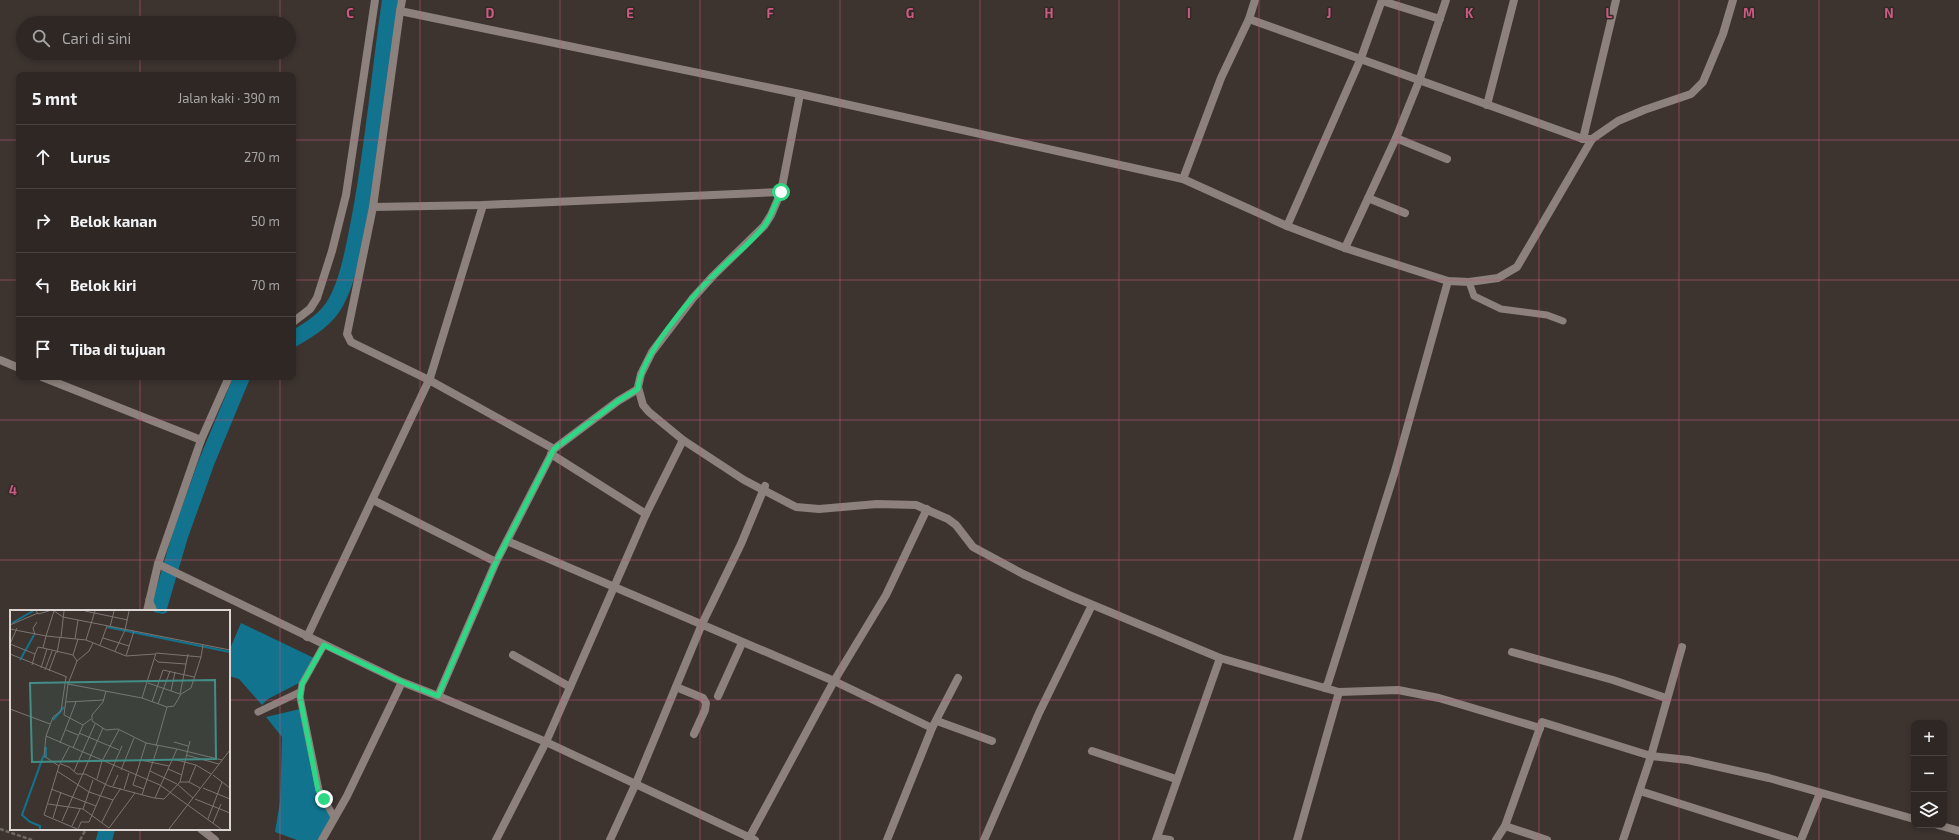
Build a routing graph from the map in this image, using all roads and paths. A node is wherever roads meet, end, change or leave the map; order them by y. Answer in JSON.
{"nodes":[{"id":1,"x":375,"y":0,"type":"edge"},
{"id":2,"x":402,"y":0,"type":"edge"},
{"id":3,"x":1255,"y":0,"type":"edge"},
{"id":4,"x":1382,"y":0,"type":"edge"},
{"id":5,"x":1446,"y":0,"type":"edge"},
{"id":6,"x":1514,"y":0,"type":"edge"},
{"id":7,"x":1616,"y":0,"type":"edge"},
{"id":8,"x":1733,"y":0,"type":"edge"},
{"id":9,"x":400,"y":12,"type":"junction"},
{"id":10,"x":1249,"y":19,"type":"junction"},
{"id":11,"x":1440,"y":19,"type":"junction"},
{"id":12,"x":1361,"y":58,"type":"junction"},
{"id":13,"x":1419,"y":81,"type":"junction"},
{"id":14,"x":800,"y":94,"type":"junction"},
{"id":15,"x":1487,"y":105,"type":"junction"},
{"id":16,"x":1396,"y":138,"type":"junction"},
{"id":17,"x":1588,"y":139,"type":"junction"},
{"id":18,"x":1447,"y":159,"type":"dead end"},
{"id":19,"x":1183,"y":179,"type":"junction"},
{"id":20,"x":781,"y":192,"type":"junction"},
{"id":21,"x":1368,"y":198,"type":"junction"},
{"id":22,"x":483,"y":205,"type":"junction"},
{"id":23,"x":373,"y":207,"type":"junction"},
{"id":24,"x":1405,"y":213,"type":"dead end"},
{"id":25,"x":1286,"y":226,"type":"junction"},
{"id":26,"x":1345,"y":248,"type":"junction"},
{"id":27,"x":1448,"y":281,"type":"junction"},
{"id":28,"x":1469,"y":282,"type":"junction"},
{"id":29,"x":296,"y":320,"type":"edge"},
{"id":30,"x":1563,"y":321,"type":"dead end"},
{"id":31,"x":0,"y":360,"type":"edge"},
{"id":32,"x":16,"y":367,"type":"edge"},
{"id":33,"x":50,"y":380,"type":"edge"},
{"id":34,"x":228,"y":380,"type":"edge"},
{"id":35,"x":429,"y":380,"type":"junction"},
{"id":36,"x":638,"y":389,"type":"junction"},
{"id":37,"x":201,"y":440,"type":"junction"},
{"id":38,"x":683,"y":440,"type":"junction"},
{"id":39,"x":553,"y":451,"type":"junction"},
{"id":40,"x":764,"y":488,"type":"junction"},
{"id":41,"x":373,"y":500,"type":"junction"},
{"id":42,"x":927,"y":509,"type":"junction"},
{"id":43,"x":646,"y":514,"type":"junction"},
{"id":44,"x":507,"y":541,"type":"junction"},
{"id":45,"x":496,"y":562,"type":"junction"},
{"id":46,"x":158,"y":564,"type":"junction"},
{"id":47,"x":614,"y":588,"type":"junction"},
{"id":48,"x":149,"y":600,"type":"junction"},
{"id":49,"x":1092,"y":604,"type":"junction"},
{"id":50,"x":146,"y":610,"type":"edge"},
{"id":51,"x":154,"y":610,"type":"edge"},
{"id":52,"x":702,"y":624,"type":"junction"},
{"id":53,"x":307,"y":637,"type":"junction"},
{"id":54,"x":742,"y":643,"type":"junction"},
{"id":55,"x":324,"y":645,"type":"junction"},
{"id":56,"x":1682,"y":647,"type":"dead end"},
{"id":57,"x":1512,"y":652,"type":"dead end"},
{"id":58,"x":513,"y":655,"type":"dead end"},
{"id":59,"x":1220,"y":658,"type":"junction"},
{"id":60,"x":958,"y":678,"type":"dead end"},
{"id":61,"x":834,"y":681,"type":"junction"},
{"id":62,"x":402,"y":682,"type":"junction"},
{"id":63,"x":570,"y":687,"type":"junction"},
{"id":64,"x":676,"y":687,"type":"junction"},
{"id":65,"x":1325,"y":688,"type":"junction"},
{"id":66,"x":300,"y":692,"type":"junction"},
{"id":67,"x":1339,"y":692,"type":"junction"},
{"id":68,"x":438,"y":696,"type":"junction"},
{"id":69,"x":718,"y":696,"type":"dead end"},
{"id":70,"x":1666,"y":698,"type":"junction"},
{"id":71,"x":258,"y":712,"type":"dead end"},
{"id":72,"x":938,"y":721,"type":"junction"},
{"id":73,"x":932,"y":728,"type":"junction"},
{"id":74,"x":1540,"y":728,"type":"junction"},
{"id":75,"x":694,"y":734,"type":"dead end"},
{"id":76,"x":546,"y":742,"type":"junction"},
{"id":77,"x":992,"y":742,"type":"dead end"},
{"id":78,"x":1092,"y":751,"type":"dead end"},
{"id":79,"x":1651,"y":756,"type":"junction"},
{"id":80,"x":1176,"y":779,"type":"junction"},
{"id":81,"x":636,"y":783,"type":"junction"},
{"id":82,"x":1640,"y":790,"type":"junction"},
{"id":83,"x":1820,"y":793,"type":"junction"},
{"id":84,"x":334,"y":817,"type":"junction"},
{"id":85,"x":1911,"y":817,"type":"edge"},
{"id":86,"x":1505,"y":826,"type":"junction"},
{"id":87,"x":0,"y":828,"type":"edge"},
{"id":88,"x":1947,"y":828,"type":"edge"},
{"id":89,"x":85,"y":830,"type":"edge"},
{"id":90,"x":202,"y":830,"type":"edge"},
{"id":91,"x":1959,"y":831,"type":"edge"},
{"id":92,"x":751,"y":839,"type":"edge"},
{"id":93,"x":1156,"y":839,"type":"edge"},
{"id":94,"x":32,"y":840,"type":"edge"},
{"id":95,"x":80,"y":840,"type":"edge"},
{"id":96,"x":215,"y":840,"type":"edge"},
{"id":97,"x":322,"y":840,"type":"edge"},
{"id":98,"x":496,"y":840,"type":"edge"},
{"id":99,"x":610,"y":840,"type":"edge"},
{"id":100,"x":887,"y":840,"type":"edge"},
{"id":101,"x":984,"y":840,"type":"edge"},
{"id":102,"x":1170,"y":840,"type":"edge"},
{"id":103,"x":1297,"y":840,"type":"edge"},
{"id":104,"x":1496,"y":840,"type":"edge"},
{"id":105,"x":1547,"y":840,"type":"edge"},
{"id":106,"x":1622,"y":840,"type":"edge"},
{"id":107,"x":1794,"y":840,"type":"edge"},
{"id":108,"x":1801,"y":840,"type":"edge"}],
"edges":[{"from":1,"to":29,"type":"street"},
{"from":2,"to":9,"type":"street"},
{"from":3,"to":10,"type":"street"},
{"from":4,"to":11,"type":"street"},
{"from":4,"to":12,"type":"street"},
{"from":5,"to":11,"type":"street"},
{"from":6,"to":15,"type":"street"},
{"from":7,"to":17,"type":"street"},
{"from":8,"to":17,"type":"street"},
{"from":9,"to":14,"type":"street"},
{"from":9,"to":23,"type":"street"},
{"from":10,"to":12,"type":"street"},
{"from":10,"to":19,"type":"street"},
{"from":11,"to":13,"type":"street"},
{"from":12,"to":13,"type":"street"},
{"from":12,"to":25,"type":"street"},
{"from":13,"to":15,"type":"street"},
{"from":13,"to":16,"type":"street"},
{"from":14,"to":19,"type":"street"},
{"from":14,"to":20,"type":"street"},
{"from":15,"to":17,"type":"street"},
{"from":16,"to":18,"type":"street"},
{"from":16,"to":21,"type":"street"},
{"from":17,"to":28,"type":"street"},
{"from":19,"to":25,"type":"street"},
{"from":20,"to":22,"type":"street"},
{"from":20,"to":36,"type":"street"},
{"from":21,"to":24,"type":"street"},
{"from":21,"to":26,"type":"street"},
{"from":22,"to":23,"type":"street"},
{"from":22,"to":35,"type":"street"},
{"from":23,"to":35,"type":"street"},
{"from":25,"to":26,"type":"street"},
{"from":26,"to":27,"type":"street"},
{"from":27,"to":28,"type":"street"},
{"from":27,"to":65,"type":"street"},
{"from":28,"to":30,"type":"lane"},
{"from":31,"to":32,"type":"street"},
{"from":33,"to":37,"type":"street"},
{"from":34,"to":37,"type":"street"},
{"from":35,"to":39,"type":"street"},
{"from":35,"to":41,"type":"street"},
{"from":36,"to":38,"type":"street"},
{"from":36,"to":39,"type":"street"},
{"from":37,"to":46,"type":"street"},
{"from":38,"to":40,"type":"street"},
{"from":38,"to":43,"type":"street"},
{"from":39,"to":43,"type":"street"},
{"from":39,"to":44,"type":"street"},
{"from":40,"to":42,"type":"street"},
{"from":40,"to":52,"type":"street"},
{"from":41,"to":45,"type":"street"},
{"from":41,"to":53,"type":"street"},
{"from":42,"to":49,"type":"street"},
{"from":42,"to":61,"type":"street"},
{"from":43,"to":47,"type":"street"},
{"from":44,"to":45,"type":"street"},
{"from":44,"to":47,"type":"street"},
{"from":45,"to":68,"type":"street"},
{"from":46,"to":48,"type":"street"},
{"from":46,"to":53,"type":"street"},
{"from":47,"to":52,"type":"street"},
{"from":47,"to":63,"type":"street"},
{"from":48,"to":50,"type":"street"},
{"from":48,"to":51,"type":"lane"},
{"from":49,"to":59,"type":"street"},
{"from":49,"to":101,"type":"street"},
{"from":52,"to":54,"type":"street"},
{"from":52,"to":64,"type":"street"},
{"from":53,"to":55,"type":"street"},
{"from":54,"to":61,"type":"street"},
{"from":54,"to":69,"type":"street"},
{"from":55,"to":62,"type":"street"},
{"from":55,"to":66,"type":"lane"},
{"from":56,"to":70,"type":"street"},
{"from":57,"to":70,"type":"street"},
{"from":58,"to":63,"type":"street"},
{"from":59,"to":65,"type":"street"},
{"from":59,"to":80,"type":"street"},
{"from":60,"to":72,"type":"street"},
{"from":61,"to":73,"type":"street"},
{"from":61,"to":92,"type":"street"},
{"from":62,"to":68,"type":"street"},
{"from":62,"to":84,"type":"street"},
{"from":63,"to":76,"type":"street"},
{"from":64,"to":75,"type":"street"},
{"from":64,"to":81,"type":"street"},
{"from":65,"to":67,"type":"street"},
{"from":66,"to":71,"type":"lane"},
{"from":66,"to":84,"type":"lane"},
{"from":67,"to":74,"type":"street"},
{"from":67,"to":103,"type":"street"},
{"from":68,"to":76,"type":"street"},
{"from":70,"to":79,"type":"street"},
{"from":72,"to":73,"type":"street"},
{"from":72,"to":77,"type":"street"},
{"from":73,"to":100,"type":"street"},
{"from":74,"to":79,"type":"street"},
{"from":74,"to":86,"type":"street"},
{"from":76,"to":81,"type":"street"},
{"from":76,"to":98,"type":"street"},
{"from":78,"to":80,"type":"street"},
{"from":79,"to":82,"type":"street"},
{"from":79,"to":83,"type":"street"},
{"from":80,"to":93,"type":"street"},
{"from":81,"to":92,"type":"street"},
{"from":81,"to":99,"type":"street"},
{"from":82,"to":106,"type":"street"},
{"from":82,"to":107,"type":"street"},
{"from":83,"to":85,"type":"street"},
{"from":83,"to":108,"type":"street"},
{"from":84,"to":97,"type":"street"},
{"from":86,"to":104,"type":"street"},
{"from":86,"to":105,"type":"street"},
{"from":87,"to":94,"type":"path"},
{"from":88,"to":91,"type":"street"},
{"from":89,"to":95,"type":"path"},
{"from":90,"to":96,"type":"street"},
{"from":93,"to":102,"type":"street"}]}
